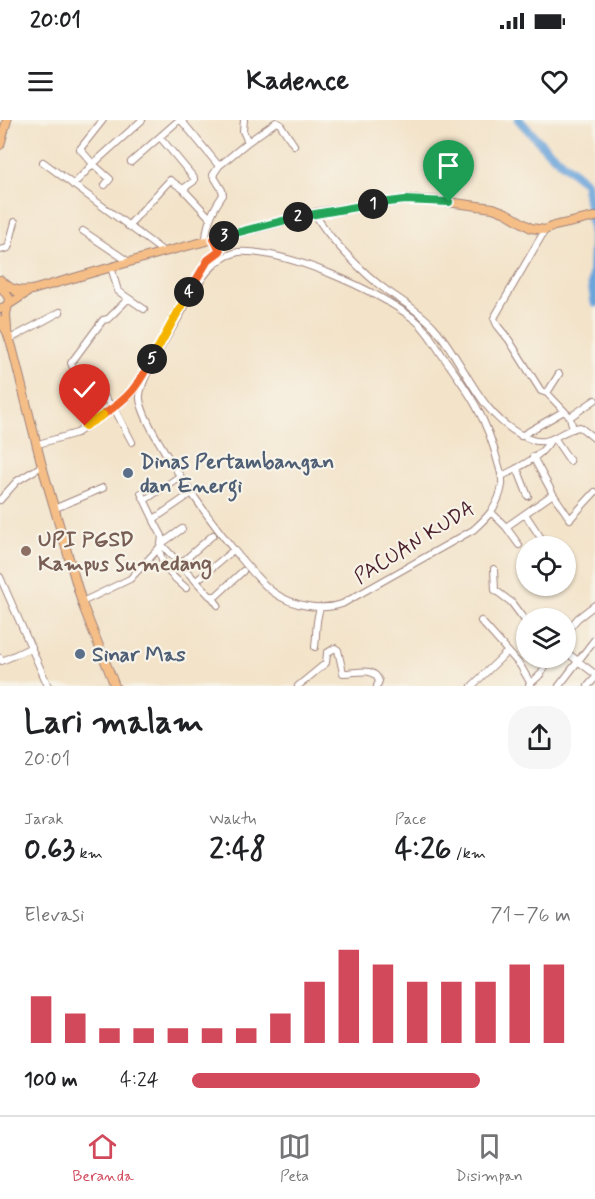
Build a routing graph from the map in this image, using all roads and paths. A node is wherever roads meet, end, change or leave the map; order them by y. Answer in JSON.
{"nodes":[{"id":1,"x":7,"y":120,"type":"edge"},
{"id":2,"x":103,"y":120,"type":"edge"},
{"id":3,"x":142,"y":120,"type":"edge"},
{"id":4,"x":180,"y":120,"type":"edge"},
{"id":5,"x":244,"y":120,"type":"edge"},
{"id":6,"x":160,"y":137,"type":"junction"},
{"id":7,"x":248,"y":142,"type":"junction"},
{"id":8,"x":0,"y":145,"type":"edge"},
{"id":9,"x":294,"y":145,"type":"dead end"},
{"id":10,"x":43,"y":162,"type":"dead end"},
{"id":11,"x":131,"y":162,"type":"dead end"},
{"id":12,"x":93,"y":164,"type":"junction"},
{"id":13,"x":219,"y":166,"type":"junction"},
{"id":14,"x":73,"y":185,"type":"junction"},
{"id":15,"x":105,"y":185,"type":"dead end"},
{"id":16,"x":183,"y":189,"type":"junction"},
{"id":17,"x":315,"y":213,"type":"junction"},
{"id":18,"x":595,"y":217,"type":"edge"},
{"id":19,"x":210,"y":218,"type":"junction"},
{"id":20,"x":15,"y":222,"type":"dead end"},
{"id":21,"x":128,"y":226,"type":"junction"},
{"id":22,"x":545,"y":230,"type":"junction"},
{"id":23,"x":83,"y":231,"type":"dead end"},
{"id":24,"x":210,"y":240,"type":"junction"},
{"id":25,"x":0,"y":250,"type":"edge"},
{"id":26,"x":164,"y":252,"type":"junction"},
{"id":27,"x":129,"y":262,"type":"junction"},
{"id":28,"x":111,"y":267,"type":"junction"},
{"id":29,"x":0,"y":280,"type":"edge"},
{"id":30,"x":1,"y":288,"type":"edge"},
{"id":31,"x":25,"y":292,"type":"junction"},
{"id":32,"x":128,"y":299,"type":"junction"},
{"id":33,"x":4,"y":307,"type":"edge"},
{"id":34,"x":144,"y":309,"type":"dead end"},
{"id":35,"x":60,"y":312,"type":"dead end"},
{"id":36,"x":4,"y":325,"type":"edge"},
{"id":37,"x":78,"y":371,"type":"dead end"},
{"id":38,"x":559,"y":374,"type":"dead end"},
{"id":39,"x":93,"y":383,"type":"dead end"},
{"id":40,"x":548,"y":393,"type":"junction"},
{"id":41,"x":595,"y":400,"type":"edge"},
{"id":42,"x":114,"y":408,"type":"junction"},
{"id":43,"x":564,"y":411,"type":"junction"},
{"id":44,"x":570,"y":417,"type":"junction"},
{"id":45,"x":573,"y":429,"type":"junction"},
{"id":46,"x":521,"y":435,"type":"junction"},
{"id":47,"x":595,"y":438,"type":"edge"},
{"id":48,"x":553,"y":440,"type":"junction"},
{"id":49,"x":132,"y":442,"type":"dead end"},
{"id":50,"x":38,"y":444,"type":"junction"},
{"id":51,"x":533,"y":458,"type":"junction"},
{"id":52,"x":570,"y":461,"type":"dead end"},
{"id":53,"x":42,"y":466,"type":"junction"},
{"id":54,"x":517,"y":468,"type":"junction"},
{"id":55,"x":180,"y":476,"type":"junction"},
{"id":56,"x":502,"y":476,"type":"junction"},
{"id":57,"x":103,"y":488,"type":"dead end"},
{"id":58,"x":595,"y":492,"type":"edge"},
{"id":59,"x":141,"y":493,"type":"dead end"},
{"id":60,"x":192,"y":493,"type":"junction"},
{"id":61,"x":553,"y":494,"type":"junction"},
{"id":62,"x":528,"y":496,"type":"dead end"},
{"id":63,"x":0,"y":500,"type":"edge"},
{"id":64,"x":145,"y":500,"type":"junction"},
{"id":65,"x":56,"y":508,"type":"junction"},
{"id":66,"x":492,"y":513,"type":"junction"},
{"id":67,"x":525,"y":514,"type":"junction"},
{"id":68,"x":154,"y":520,"type":"junction"},
{"id":69,"x":506,"y":527,"type":"junction"},
{"id":70,"x":182,"y":529,"type":"dead end"},
{"id":71,"x":213,"y":535,"type":"dead end"},
{"id":72,"x":540,"y":536,"type":"edge"},
{"id":73,"x":516,"y":541,"type":"edge"},
{"id":74,"x":160,"y":546,"type":"junction"},
{"id":75,"x":230,"y":553,"type":"dead end"},
{"id":76,"x":180,"y":564,"type":"junction"},
{"id":77,"x":494,"y":569,"type":"dead end"},
{"id":78,"x":243,"y":571,"type":"dead end"},
{"id":79,"x":0,"y":577,"type":"edge"},
{"id":80,"x":196,"y":581,"type":"junction"},
{"id":81,"x":186,"y":588,"type":"dead end"},
{"id":82,"x":212,"y":597,"type":"junction"},
{"id":83,"x":82,"y":602,"type":"junction"},
{"id":84,"x":218,"y":605,"type":"dead end"},
{"id":85,"x":595,"y":605,"type":"edge"},
{"id":86,"x":320,"y":608,"type":"junction"},
{"id":87,"x":516,"y":609,"type":"edge"},
{"id":88,"x":576,"y":620,"type":"edge"},
{"id":89,"x":481,"y":621,"type":"dead end"},
{"id":90,"x":595,"y":639,"type":"edge"},
{"id":91,"x":32,"y":647,"type":"junction"},
{"id":92,"x":315,"y":647,"type":"dead end"},
{"id":93,"x":507,"y":652,"type":"junction"},
{"id":94,"x":0,"y":658,"type":"edge"},
{"id":95,"x":578,"y":662,"type":"junction"},
{"id":96,"x":544,"y":668,"type":"edge"},
{"id":97,"x":595,"y":676,"type":"edge"},
{"id":98,"x":531,"y":684,"type":"edge"},
{"id":99,"x":48,"y":686,"type":"edge"},
{"id":100,"x":115,"y":686,"type":"edge"},
{"id":101,"x":298,"y":686,"type":"edge"},
{"id":102,"x":377,"y":686,"type":"edge"},
{"id":103,"x":472,"y":686,"type":"edge"},
{"id":104,"x":540,"y":686,"type":"edge"},
{"id":105,"x":560,"y":686,"type":"edge"},
{"id":106,"x":588,"y":686,"type":"edge"}],
"edges":[{"from":1,"to":8,"type":"highway"},
{"from":2,"to":12,"type":"street"},
{"from":3,"to":12,"type":"street"},
{"from":4,"to":6,"type":"street"},
{"from":4,"to":13,"type":"street"},
{"from":5,"to":7,"type":"street"},
{"from":6,"to":11,"type":"street"},
{"from":6,"to":16,"type":"street"},
{"from":7,"to":9,"type":"street"},
{"from":7,"to":13,"type":"street"},
{"from":10,"to":14,"type":"street"},
{"from":12,"to":14,"type":"street"},
{"from":12,"to":15,"type":"street"},
{"from":13,"to":19,"type":"street"},
{"from":14,"to":21,"type":"street"},
{"from":16,"to":19,"type":"street"},
{"from":16,"to":21,"type":"street"},
{"from":17,"to":22,"type":"main road"},
{"from":17,"to":24,"type":"main road"},
{"from":17,"to":46,"type":"street"},
{"from":18,"to":22,"type":"main road"},
{"from":19,"to":24,"type":"street"},
{"from":20,"to":25,"type":"street"},
{"from":21,"to":26,"type":"street"},
{"from":22,"to":40,"type":"street"},
{"from":23,"to":27,"type":"street"},
{"from":24,"to":26,"type":"main road"},
{"from":24,"to":42,"type":"street"},
{"from":26,"to":27,"type":"main road"},
{"from":27,"to":28,"type":"main road"},
{"from":28,"to":31,"type":"main road"},
{"from":28,"to":32,"type":"street"},
{"from":29,"to":31,"type":"highway"},
{"from":30,"to":31,"type":"main road"},
{"from":30,"to":33,"type":"highway"},
{"from":31,"to":33,"type":"main road"},
{"from":31,"to":36,"type":"main road"},
{"from":32,"to":34,"type":"street"},
{"from":32,"to":37,"type":"street"},
{"from":33,"to":36,"type":"main road"},
{"from":35,"to":36,"type":"street"},
{"from":36,"to":50,"type":"main road"},
{"from":38,"to":40,"type":"street"},
{"from":39,"to":42,"type":"street"},
{"from":40,"to":43,"type":"street"},
{"from":41,"to":44,"type":"street"},
{"from":42,"to":49,"type":"street"},
{"from":42,"to":50,"type":"street"},
{"from":43,"to":44,"type":"street"},
{"from":43,"to":46,"type":"street"},
{"from":44,"to":45,"type":"street"},
{"from":45,"to":47,"type":"street"},
{"from":45,"to":48,"type":"street"},
{"from":46,"to":48,"type":"street"},
{"from":48,"to":51,"type":"street"},
{"from":48,"to":52,"type":"street"},
{"from":50,"to":53,"type":"main road"},
{"from":51,"to":54,"type":"street"},
{"from":51,"to":61,"type":"street"},
{"from":53,"to":63,"type":"street"},
{"from":53,"to":65,"type":"main road"},
{"from":54,"to":56,"type":"street"},
{"from":54,"to":62,"type":"street"},
{"from":55,"to":56,"type":"street","name":"PACUAN KUDA"},
{"from":55,"to":60,"type":"street","name":"PACUAN KUDA"},
{"from":55,"to":64,"type":"street"},
{"from":56,"to":66,"type":"street","name":"PACUAN KUDA"},
{"from":57,"to":65,"type":"street"},
{"from":58,"to":61,"type":"street"},
{"from":59,"to":64,"type":"street"},
{"from":60,"to":68,"type":"street"},
{"from":60,"to":86,"type":"street","name":"PACUAN KUDA"},
{"from":61,"to":67,"type":"street"},
{"from":64,"to":68,"type":"street"},
{"from":65,"to":83,"type":"main road"},
{"from":66,"to":69,"type":"street"},
{"from":66,"to":86,"type":"street","name":"PACUAN KUDA"},
{"from":67,"to":69,"type":"street"},
{"from":67,"to":72,"type":"street"},
{"from":68,"to":74,"type":"street"},
{"from":69,"to":73,"type":"street"},
{"from":70,"to":74,"type":"street"},
{"from":71,"to":76,"type":"street"},
{"from":74,"to":76,"type":"street"},
{"from":74,"to":81,"type":"street"},
{"from":74,"to":83,"type":"street"},
{"from":75,"to":80,"type":"street"},
{"from":76,"to":80,"type":"street"},
{"from":77,"to":87,"type":"street"},
{"from":78,"to":82,"type":"street"},
{"from":79,"to":91,"type":"street"},
{"from":80,"to":82,"type":"street"},
{"from":82,"to":84,"type":"street"},
{"from":83,"to":100,"type":"main road"},
{"from":85,"to":88,"type":"street"},
{"from":86,"to":92,"type":"street"},
{"from":89,"to":93,"type":"street"},
{"from":90,"to":95,"type":"street"},
{"from":91,"to":94,"type":"street"},
{"from":91,"to":99,"type":"street"},
{"from":93,"to":98,"type":"street"},
{"from":93,"to":103,"type":"street"},
{"from":95,"to":97,"type":"street"},
{"from":95,"to":105,"type":"street"},
{"from":96,"to":98,"type":"street"},
{"from":97,"to":106,"type":"street"},
{"from":98,"to":104,"type":"street"},
{"from":101,"to":102,"type":"street"}]}
